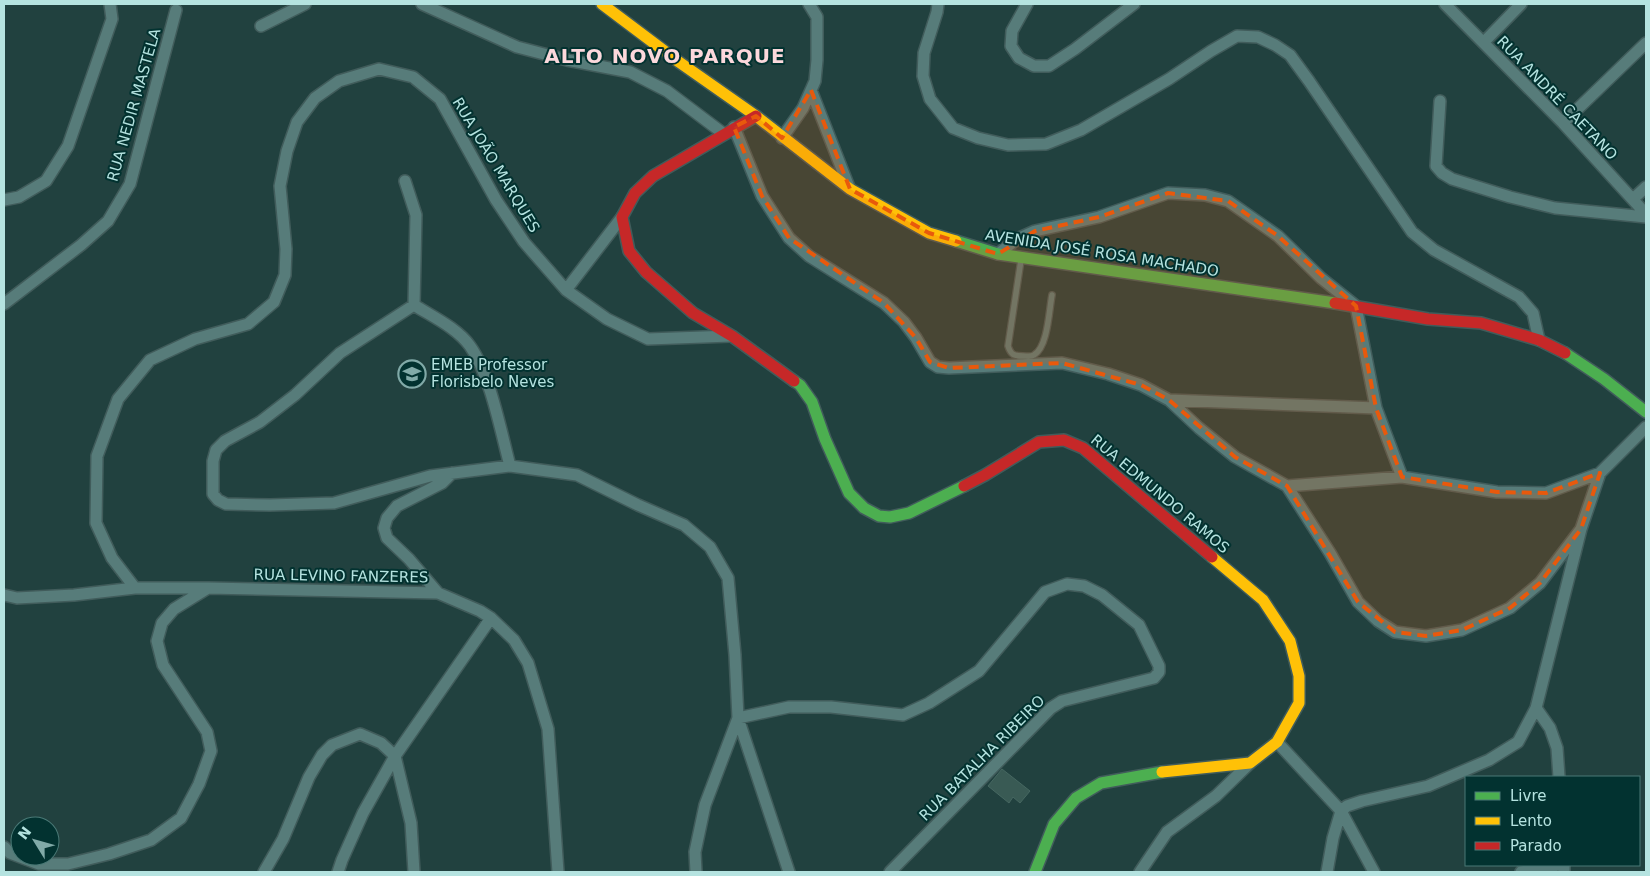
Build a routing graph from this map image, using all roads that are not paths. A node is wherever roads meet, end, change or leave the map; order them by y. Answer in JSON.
{"nodes":[{"id":1,"x":110,"y":4,"type":"edge"},
{"id":2,"x":305,"y":4,"type":"edge"},
{"id":3,"x":422,"y":4,"type":"edge"},
{"id":4,"x":602,"y":4,"type":"edge"},
{"id":5,"x":810,"y":4,"type":"edge"},
{"id":6,"x":938,"y":4,"type":"edge"},
{"id":7,"x":1027,"y":4,"type":"edge"},
{"id":8,"x":1134,"y":4,"type":"edge"},
{"id":9,"x":1444,"y":4,"type":"edge"},
{"id":10,"x":1521,"y":4,"type":"edge"},
{"id":11,"x":176,"y":10,"type":"dead end"},
{"id":12,"x":261,"y":26,"type":"dead end"},
{"id":13,"x":1484,"y":42,"type":"junction"},
{"id":14,"x":1646,"y":43,"type":"edge"},
{"id":15,"x":811,"y":90,"type":"junction"},
{"id":16,"x":1440,"y":102,"type":"dead end"},
{"id":17,"x":756,"y":116,"type":"junction"},
{"id":18,"x":1563,"y":123,"type":"junction"},
{"id":19,"x":729,"y":130,"type":"junction"},
{"id":20,"x":782,"y":138,"type":"junction"},
{"id":21,"x":405,"y":180,"type":"dead end"},
{"id":22,"x":1646,"y":187,"type":"edge"},
{"id":23,"x":850,"y":188,"type":"junction"},
{"id":24,"x":1633,"y":199,"type":"junction"},
{"id":25,"x":4,"y":200,"type":"edge"},
{"id":26,"x":1646,"y":215,"type":"edge"},
{"id":27,"x":622,"y":217,"type":"junction"},
{"id":28,"x":998,"y":254,"type":"junction"},
{"id":29,"x":1022,"y":258,"type":"junction"},
{"id":30,"x":566,"y":290,"type":"junction"},
{"id":31,"x":1052,"y":295,"type":"dead end"},
{"id":32,"x":4,"y":304,"type":"edge"},
{"id":33,"x":414,"y":305,"type":"junction"},
{"id":34,"x":1356,"y":306,"type":"junction"},
{"id":35,"x":732,"y":336,"type":"junction"},
{"id":36,"x":1539,"y":340,"type":"junction"},
{"id":37,"x":1169,"y":400,"type":"junction"},
{"id":38,"x":1376,"y":408,"type":"junction"},
{"id":39,"x":1646,"y":412,"type":"edge"},
{"id":40,"x":1646,"y":427,"type":"edge"},
{"id":41,"x":510,"y":466,"type":"junction"},
{"id":42,"x":1600,"y":473,"type":"junction"},
{"id":43,"x":452,"y":474,"type":"junction"},
{"id":44,"x":1402,"y":477,"type":"junction"},
{"id":45,"x":1288,"y":486,"type":"junction"},
{"id":46,"x":1581,"y":529,"type":"junction"},
{"id":47,"x":135,"y":588,"type":"junction"},
{"id":48,"x":208,"y":588,"type":"junction"},
{"id":49,"x":438,"y":593,"type":"junction"},
{"id":50,"x":4,"y":595,"type":"edge"},
{"id":51,"x":491,"y":618,"type":"junction"},
{"id":52,"x":1536,"y":708,"type":"junction"},
{"id":53,"x":738,"y":718,"type":"junction"},
{"id":54,"x":1277,"y":742,"type":"junction"},
{"id":55,"x":395,"y":756,"type":"junction"},
{"id":56,"x":1250,"y":763,"type":"junction"},
{"id":57,"x":1559,"y":776,"type":"edge"},
{"id":58,"x":1341,"y":811,"type":"junction"},
{"id":59,"x":4,"y":847,"type":"edge"},
{"id":60,"x":1553,"y":866,"type":"edge"},
{"id":61,"x":264,"y":872,"type":"edge"},
{"id":62,"x":338,"y":872,"type":"edge"},
{"id":63,"x":414,"y":872,"type":"edge"},
{"id":64,"x":558,"y":872,"type":"edge"},
{"id":65,"x":696,"y":872,"type":"edge"},
{"id":66,"x":789,"y":872,"type":"edge"},
{"id":67,"x":890,"y":872,"type":"edge"},
{"id":68,"x":1036,"y":872,"type":"edge"},
{"id":69,"x":1140,"y":872,"type":"edge"},
{"id":70,"x":1327,"y":872,"type":"edge"},
{"id":71,"x":1374,"y":872,"type":"edge"},
{"id":72,"x":1521,"y":872,"type":"edge"}],
"edges":[{"from":1,"to":25,"type":"street"},
{"from":2,"to":12,"type":"street"},
{"from":3,"to":19,"type":"street"},
{"from":4,"to":17,"type":"street","name":"AVENIDA JOSÉ ROSA MACHADO"},
{"from":5,"to":15,"type":"street"},
{"from":6,"to":36,"type":"street"},
{"from":7,"to":8,"type":"street"},
{"from":9,"to":13,"type":"street","name":"RUA ANDRÉ CAETANO"},
{"from":10,"to":13,"type":"street"},
{"from":11,"to":32,"type":"street","name":"RUA NEDIR MASTELA"},
{"from":13,"to":18,"type":"street","name":"RUA ANDRÉ CAETANO"},
{"from":14,"to":18,"type":"street"},
{"from":15,"to":20,"type":"street"},
{"from":15,"to":23,"type":"street"},
{"from":16,"to":26,"type":"street"},
{"from":17,"to":19,"type":"street"},
{"from":17,"to":20,"type":"street","name":"AVENIDA JOSÉ ROSA MACHADO"},
{"from":18,"to":24,"type":"street","name":"RUA ANDRÉ CAETANO"},
{"from":19,"to":27,"type":"street"},
{"from":19,"to":37,"type":"street"},
{"from":20,"to":23,"type":"street","name":"AVENIDA JOSÉ ROSA MACHADO"},
{"from":21,"to":33,"type":"street"},
{"from":22,"to":24,"type":"street"},
{"from":23,"to":28,"type":"street","name":"AVENIDA JOSÉ ROSA MACHADO"},
{"from":24,"to":26,"type":"street","name":"RUA ANDRÉ CAETANO"},
{"from":27,"to":30,"type":"street"},
{"from":27,"to":35,"type":"street","name":"RUA EDMUNDO RAMOS"},
{"from":28,"to":29,"type":"street","name":"AVENIDA JOSÉ ROSA MACHADO"},
{"from":28,"to":34,"type":"street"},
{"from":29,"to":31,"type":"lane"},
{"from":29,"to":34,"type":"street","name":"AVENIDA JOSÉ ROSA MACHADO"},
{"from":30,"to":35,"type":"street","name":"RUA JOÃO MARQUES"},
{"from":30,"to":47,"type":"street","name":"RUA JOÃO MARQUES"},
{"from":33,"to":41,"type":"street"},
{"from":33,"to":43,"type":"street"},
{"from":34,"to":36,"type":"street","name":"AVENIDA JOSÉ ROSA MACHADO"},
{"from":34,"to":38,"type":"street"},
{"from":35,"to":54,"type":"street","name":"RUA EDMUNDO RAMOS"},
{"from":36,"to":39,"type":"street","name":"AVENIDA JOSÉ ROSA MACHADO"},
{"from":37,"to":38,"type":"street"},
{"from":37,"to":45,"type":"street"},
{"from":38,"to":44,"type":"street"},
{"from":40,"to":42,"type":"street"},
{"from":41,"to":43,"type":"street"},
{"from":41,"to":53,"type":"street"},
{"from":42,"to":44,"type":"street"},
{"from":42,"to":46,"type":"street"},
{"from":43,"to":49,"type":"street"},
{"from":44,"to":45,"type":"street"},
{"from":45,"to":46,"type":"street"},
{"from":46,"to":52,"type":"street"},
{"from":47,"to":48,"type":"street","name":"RUA LEVINO FANZERES"},
{"from":47,"to":50,"type":"street","name":"RUA LEVINO FANZERES"},
{"from":48,"to":49,"type":"street","name":"RUA LEVINO FANZERES"},
{"from":48,"to":59,"type":"street"},
{"from":49,"to":51,"type":"street","name":"RUA LEVINO FANZERES"},
{"from":51,"to":55,"type":"street"},
{"from":51,"to":64,"type":"street","name":"RUA LEVINO FANZERES"},
{"from":52,"to":57,"type":"street"},
{"from":52,"to":58,"type":"street"},
{"from":53,"to":65,"type":"street"},
{"from":53,"to":66,"type":"street"},
{"from":53,"to":67,"type":"street","name":"RUA BATALHA RIBEIRO"},
{"from":54,"to":56,"type":"street","name":"RUA EDMUNDO RAMOS"},
{"from":54,"to":58,"type":"street"},
{"from":55,"to":61,"type":"street"},
{"from":55,"to":62,"type":"street"},
{"from":55,"to":63,"type":"street"},
{"from":56,"to":68,"type":"street"},
{"from":56,"to":69,"type":"street"},
{"from":58,"to":70,"type":"street"},
{"from":58,"to":71,"type":"street"},
{"from":60,"to":72,"type":"street"}]}
